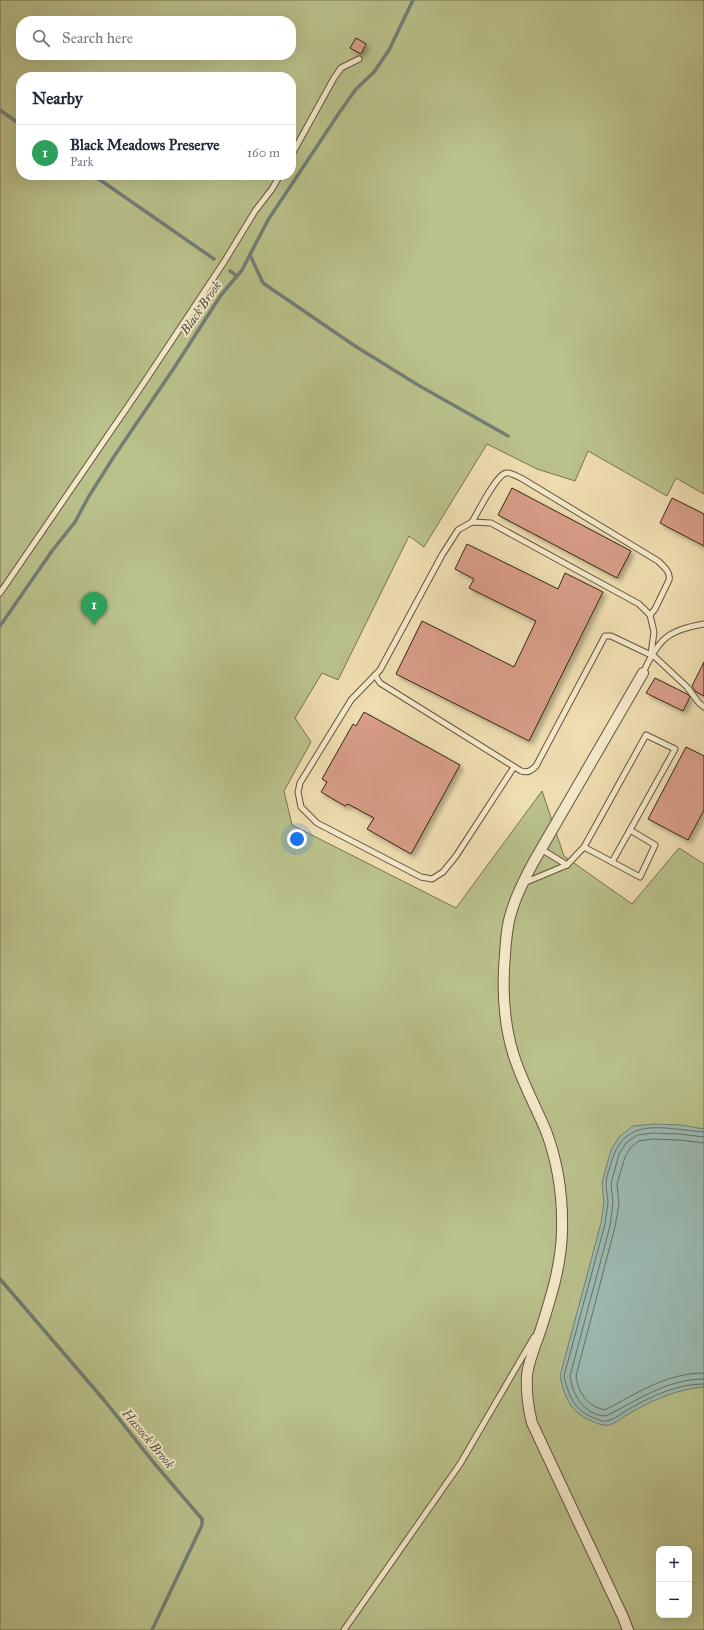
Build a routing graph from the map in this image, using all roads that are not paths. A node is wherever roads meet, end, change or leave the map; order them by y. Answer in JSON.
{"nodes":[{"id":1,"x":359,"y":58,"type":"dead end"},
{"id":2,"x":296,"y":147,"type":"edge"},
{"id":3,"x":277,"y":180,"type":"edge"},
{"id":4,"x":472,"y":522,"type":"junction"},
{"id":5,"x":0,"y":593,"type":"edge"},
{"id":6,"x":650,"y":615,"type":"junction"},
{"id":7,"x":704,"y":624,"type":"edge"},
{"id":8,"x":651,"y":654,"type":"junction"},
{"id":9,"x":642,"y":673,"type":"joint"},
{"id":10,"x":375,"y":675,"type":"junction"},
{"id":11,"x":704,"y":707,"type":"edge"},
{"id":12,"x":514,"y":766,"type":"junction"},
{"id":13,"x":630,"y":830,"type":"junction"},
{"id":14,"x":584,"y":847,"type":"junction"},
{"id":15,"x":540,"y":849,"type":"junction"},
{"id":16,"x":612,"y":862,"type":"junction"},
{"id":17,"x":567,"y":865,"type":"junction"},
{"id":18,"x":523,"y":883,"type":"junction"},
{"id":19,"x":543,"y":1322,"type":"junction"},
{"id":20,"x":344,"y":1630,"type":"edge"},
{"id":21,"x":628,"y":1630,"type":"edge"}],
"edges":[{"from":1,"to":2,"type":"lane"},
{"from":3,"to":5,"type":"lane"},
{"from":4,"to":6,"type":"lane"},
{"from":4,"to":6,"type":"lane"},
{"from":4,"to":10,"type":"lane"},
{"from":6,"to":8,"type":"lane"},
{"from":7,"to":8,"type":"lane"},
{"from":8,"to":9,"type":"lane"},
{"from":8,"to":11,"type":"lane"},
{"from":8,"to":12,"type":"lane"},
{"from":9,"to":15,"type":"street"},
{"from":10,"to":12,"type":"lane"},
{"from":10,"to":12,"type":"lane"},
{"from":13,"to":14,"type":"lane"},
{"from":13,"to":16,"type":"lane"},
{"from":13,"to":16,"type":"lane"},
{"from":14,"to":16,"type":"lane"},
{"from":14,"to":17,"type":"lane"},
{"from":15,"to":17,"type":"lane"},
{"from":15,"to":18,"type":"street"},
{"from":17,"to":18,"type":"lane"},
{"from":18,"to":19,"type":"street"},
{"from":19,"to":20,"type":"lane"},
{"from":19,"to":21,"type":"street"}]}
